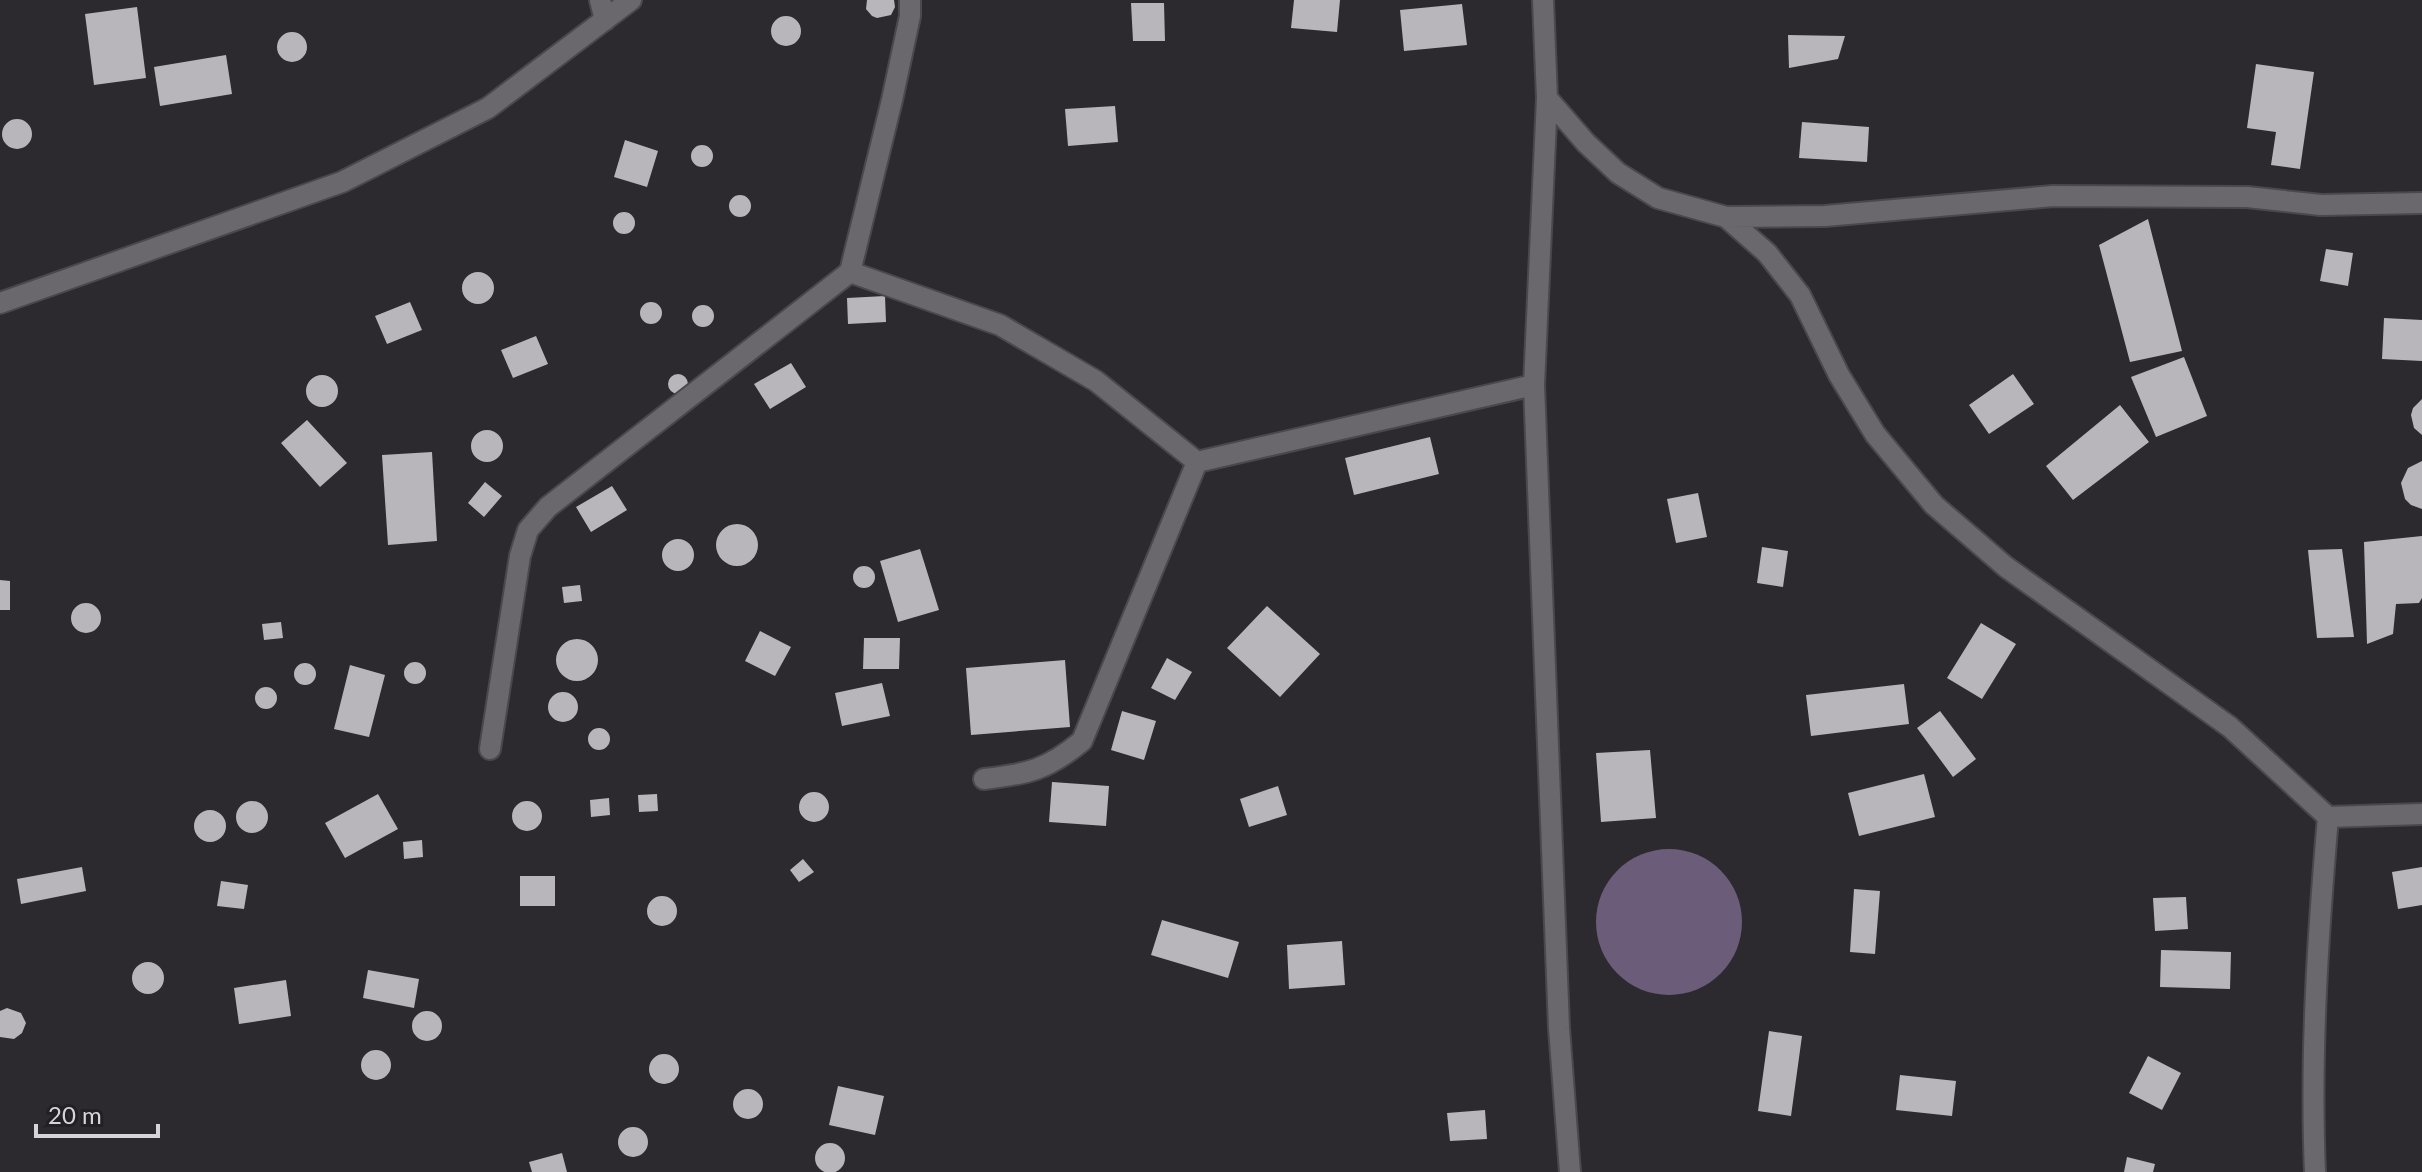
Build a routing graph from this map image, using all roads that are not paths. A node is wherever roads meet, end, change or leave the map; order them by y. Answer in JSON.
{"nodes":[{"id":1,"x":631,"y":0,"type":"edge"},
{"id":2,"x":910,"y":0,"type":"edge"},
{"id":3,"x":1543,"y":0,"type":"edge"},
{"id":4,"x":602,"y":10,"type":"edge"},
{"id":5,"x":1547,"y":98,"type":"junction"},
{"id":6,"x":2422,"y":203,"type":"edge"},
{"id":7,"x":1726,"y":217,"type":"junction"},
{"id":8,"x":850,"y":272,"type":"junction"},
{"id":9,"x":0,"y":303,"type":"edge"},
{"id":10,"x":1534,"y":385,"type":"junction"},
{"id":11,"x":1197,"y":462,"type":"junction"},
{"id":12,"x":490,"y":749,"type":"dead end"},
{"id":13,"x":984,"y":779,"type":"dead end"},
{"id":14,"x":2422,"y":814,"type":"edge"},
{"id":15,"x":2328,"y":817,"type":"junction"},
{"id":16,"x":1570,"y":1172,"type":"edge"},
{"id":17,"x":2315,"y":1172,"type":"edge"}],
"edges":[{"from":1,"to":4,"type":"street"},
{"from":2,"to":8,"type":"street"},
{"from":3,"to":5,"type":"street"},
{"from":4,"to":9,"type":"street"},
{"from":5,"to":7,"type":"street"},
{"from":5,"to":10,"type":"street"},
{"from":6,"to":7,"type":"street"},
{"from":7,"to":15,"type":"street"},
{"from":8,"to":11,"type":"street"},
{"from":8,"to":12,"type":"street"},
{"from":10,"to":11,"type":"street"},
{"from":10,"to":16,"type":"street"},
{"from":11,"to":13,"type":"street"},
{"from":14,"to":15,"type":"street"},
{"from":15,"to":17,"type":"street"}]}
